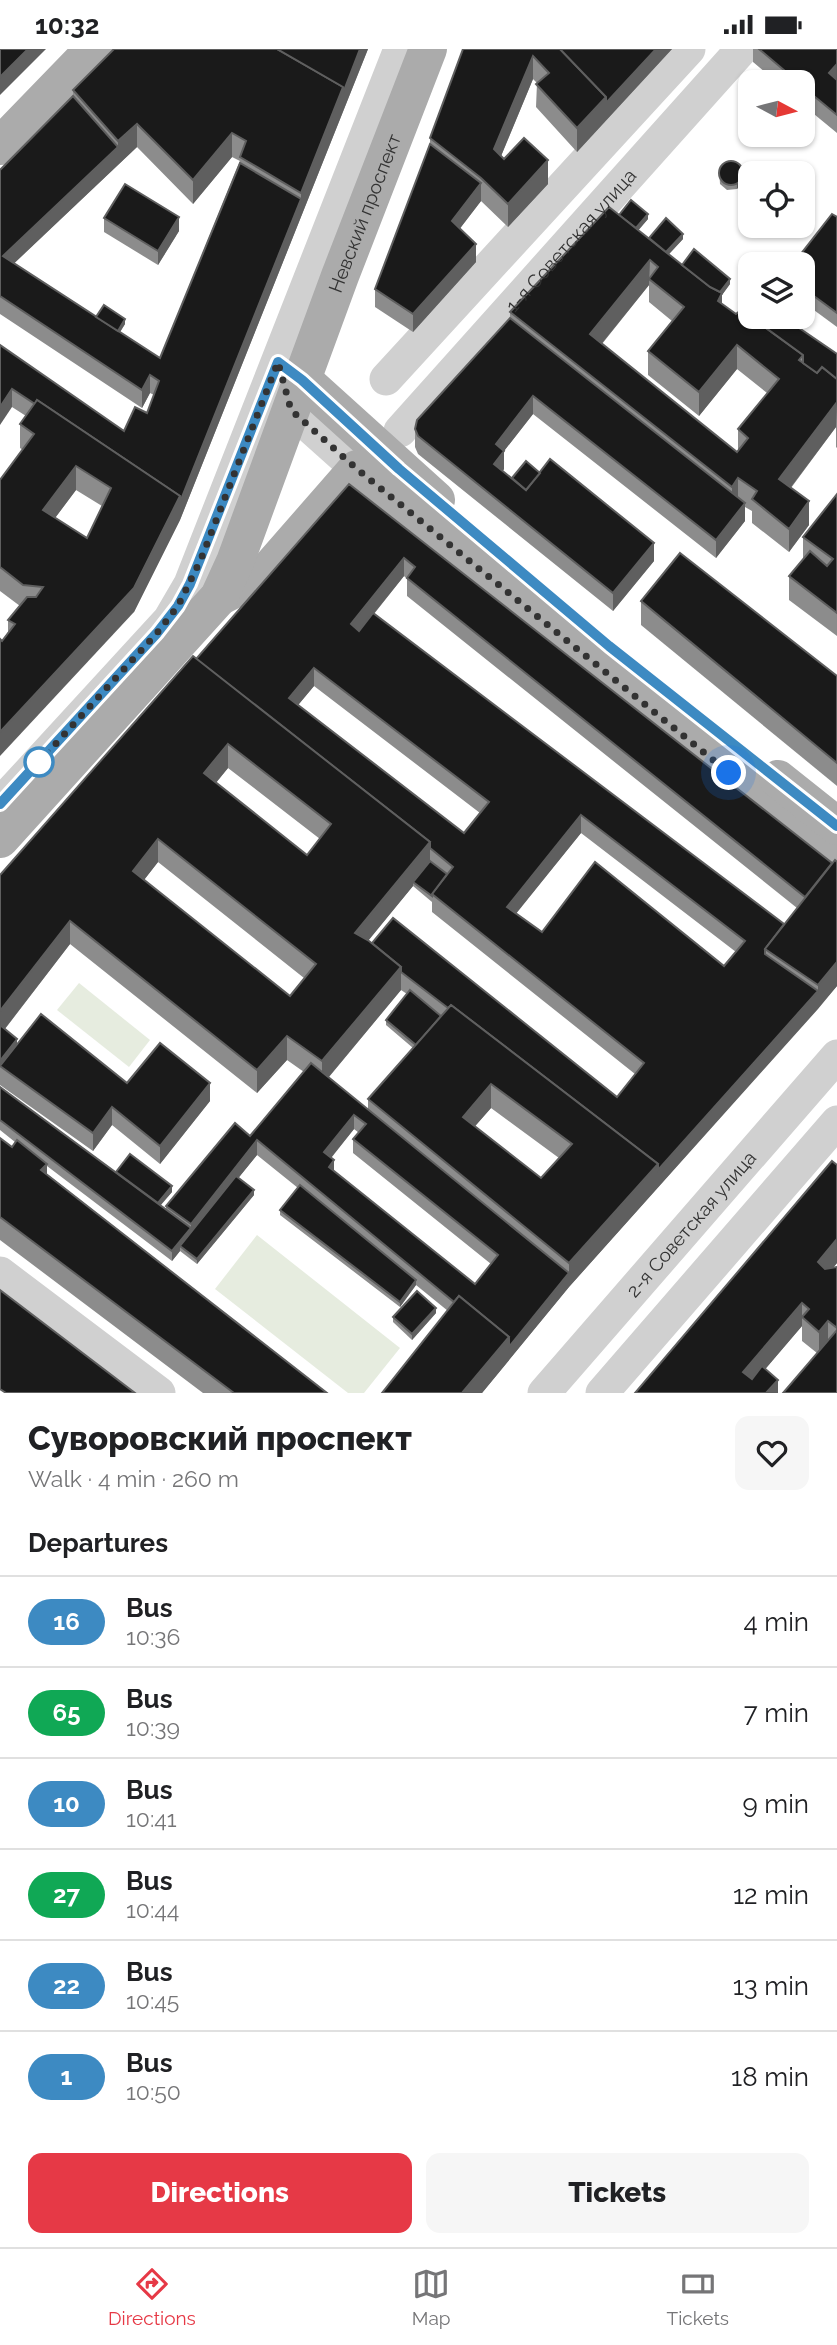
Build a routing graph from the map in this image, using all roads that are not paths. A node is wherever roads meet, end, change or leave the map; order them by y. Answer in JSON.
{"nodes":[{"id":1,"x":94,"y":49,"type":"edge"},
{"id":2,"x":400,"y":49,"type":"edge"},
{"id":3,"x":428,"y":49,"type":"edge"},
{"id":4,"x":689,"y":49,"type":"edge"},
{"id":5,"x":742,"y":49,"type":"edge"},
{"id":6,"x":0,"y":146,"type":"edge"},
{"id":7,"x":492,"y":264,"type":"junction"},
{"id":8,"x":523,"y":294,"type":"junction"},
{"id":9,"x":386,"y":379,"type":"dead end"},
{"id":10,"x":290,"y":384,"type":"junction"},
{"id":11,"x":400,"y":431,"type":"dead end"},
{"id":12,"x":357,"y":469,"type":"junction"},
{"id":13,"x":219,"y":597,"type":"junction"},
{"id":14,"x":0,"y":804,"type":"edge"},
{"id":15,"x":837,"y":826,"type":"edge"},
{"id":16,"x":0,"y":839,"type":"edge"},
{"id":17,"x":837,"y":861,"type":"edge"},
{"id":18,"x":837,"y":1056,"type":"edge"},
{"id":19,"x":837,"y":1122,"type":"edge"},
{"id":20,"x":0,"y":1273,"type":"edge"},
{"id":21,"x":159,"y":1393,"type":"edge"},
{"id":22,"x":544,"y":1393,"type":"edge"},
{"id":23,"x":602,"y":1393,"type":"edge"}],
"edges":[{"from":1,"to":6,"type":"main road"},
{"from":2,"to":10,"type":"street","name":"Невский проспект"},
{"from":3,"to":10,"type":"main road","name":"Невский проспект"},
{"from":4,"to":7,"type":"street"},
{"from":5,"to":8,"type":"street","name":"1-я Советская улица"},
{"from":7,"to":8,"type":"street"},
{"from":7,"to":9,"type":"street"},
{"from":8,"to":11,"type":"street","name":"1-я Советская улица"},
{"from":10,"to":12,"type":"street"},
{"from":10,"to":13,"type":"main road","name":"Невский проспект"},
{"from":10,"to":14,"type":"street","name":"Невский проспект"},
{"from":10,"to":15,"type":"main road"},
{"from":12,"to":13,"type":"main road","name":"Невский проспект"},
{"from":12,"to":17,"type":"main road"},
{"from":13,"to":16,"type":"main road","name":"Невский проспект"},
{"from":18,"to":22,"type":"street","name":"2-я Советская улица"},
{"from":19,"to":23,"type":"street"},
{"from":20,"to":21,"type":"street"}]}
